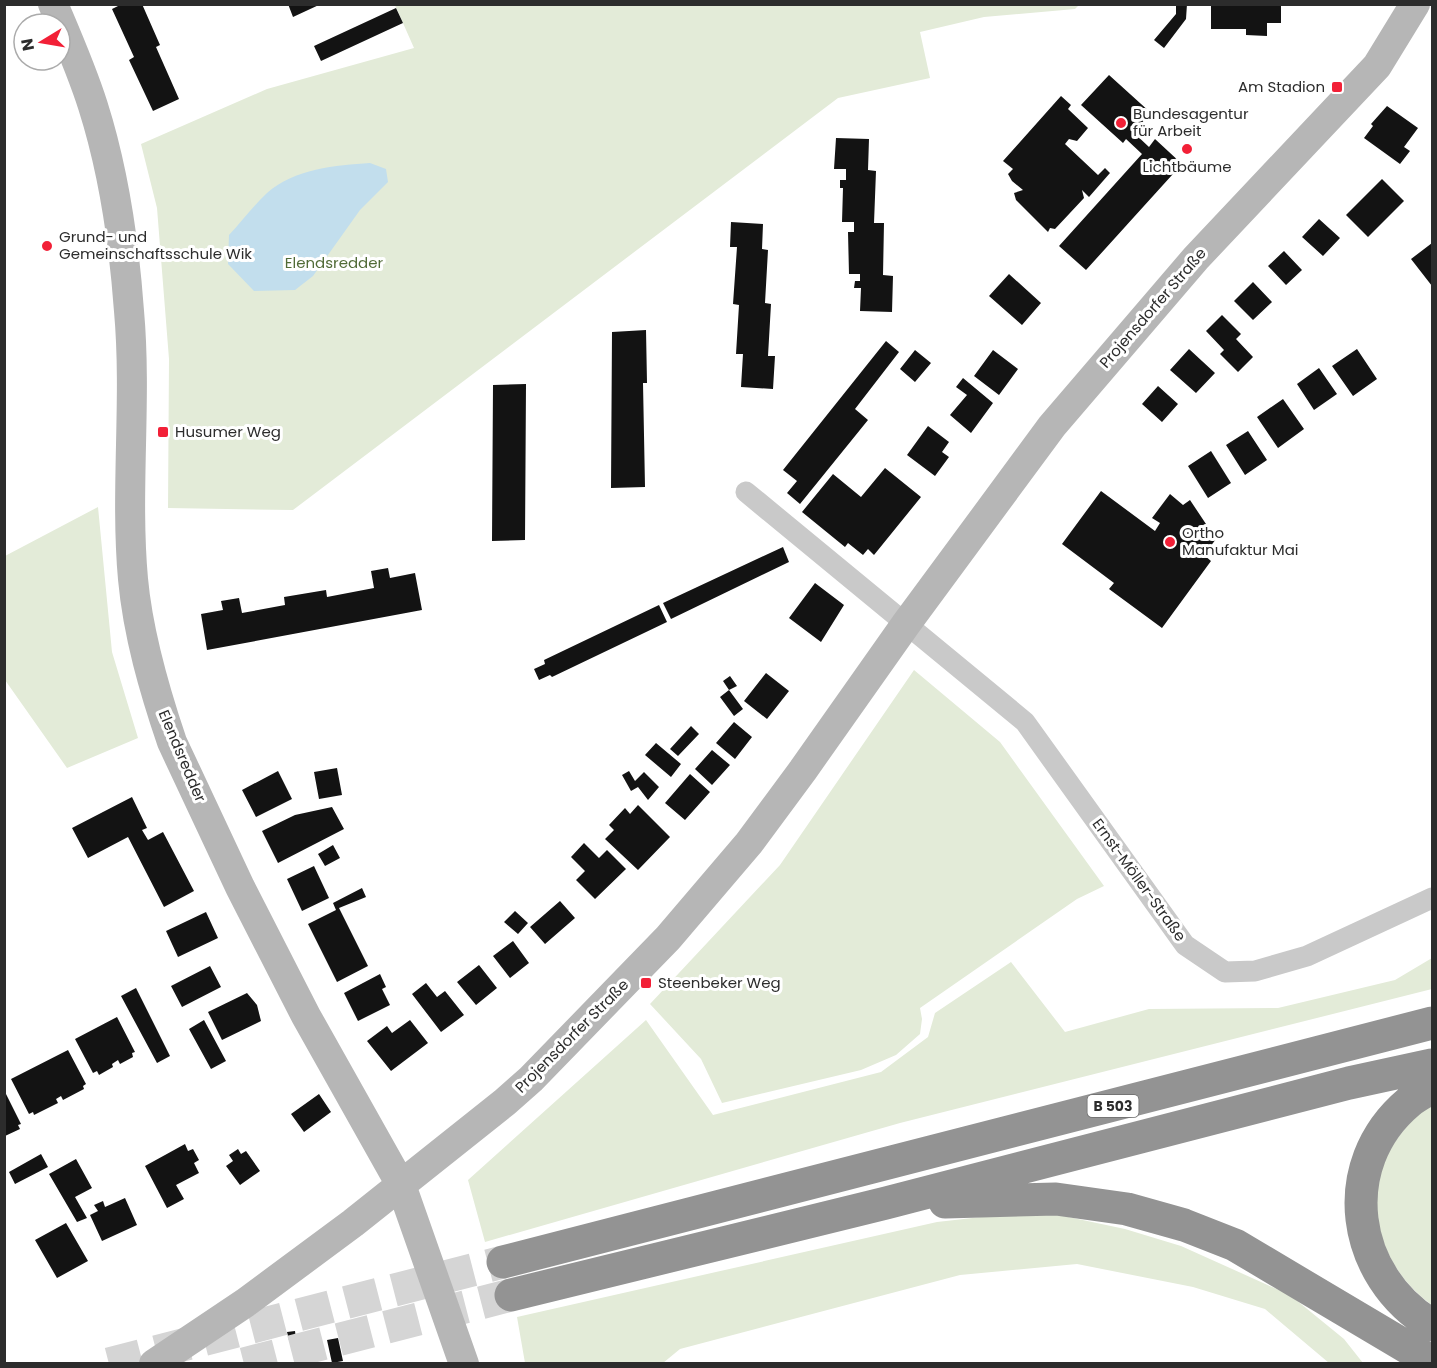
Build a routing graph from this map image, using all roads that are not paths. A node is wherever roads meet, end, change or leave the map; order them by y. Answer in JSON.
{"nodes":[{"id":1,"x":1415,"y":4,"type":"edge"},
{"id":2,"x":60,"y":7,"type":"edge"},
{"id":3,"x":746,"y":492,"type":"dead end"},
{"id":4,"x":906,"y":624,"type":"junction"},
{"id":5,"x":1432,"y":898,"type":"edge"},
{"id":6,"x":1432,"y":1014,"type":"edge"},
{"id":7,"x":1432,"y":1023,"type":"edge"},
{"id":8,"x":1344,"y":1044,"type":"junction"},
{"id":9,"x":1432,"y":1065,"type":"edge"},
{"id":10,"x":1432,"y":1087,"type":"edge"},
{"id":11,"x":401,"y":1185,"type":"junction"},
{"id":12,"x":886,"y":1203,"type":"junction"},
{"id":13,"x":503,"y":1262,"type":"tunnel mouth"},
{"id":14,"x":511,"y":1295,"type":"tunnel mouth"},
{"id":15,"x":1323,"y":1299,"type":"junction"},
{"id":16,"x":1432,"y":1325,"type":"edge"},
{"id":17,"x":1432,"y":1362,"type":"edge"},
{"id":18,"x":154,"y":1364,"type":"edge"},
{"id":19,"x":464,"y":1364,"type":"edge"},
{"id":20,"x":1389,"y":1364,"type":"edge"}],
"edges":[{"from":1,"to":4,"type":"main road","name":"Projensdorfer Straße"},
{"from":2,"to":11,"type":"main road","name":"Elendsredder"},
{"from":3,"to":4,"type":"street"},
{"from":4,"to":5,"type":"street","name":"Ernst-Möller-Straße"},
{"from":4,"to":11,"type":"main road","name":"Projensdorfer Straße"},
{"from":6,"to":8,"type":"highway"},
{"from":7,"to":8,"type":"highway","number":"B 503"},
{"from":8,"to":13,"type":"highway","number":"B 503"},
{"from":9,"to":12,"type":"highway","number":"B 503"},
{"from":10,"to":16,"type":"highway"},
{"from":11,"to":18,"type":"main road","name":"Projensdorfer Straße"},
{"from":11,"to":19,"type":"main road"},
{"from":12,"to":14,"type":"highway","number":"B 503"},
{"from":12,"to":15,"type":"highway"},
{"from":15,"to":17,"type":"highway"},
{"from":15,"to":20,"type":"highway"}]}
